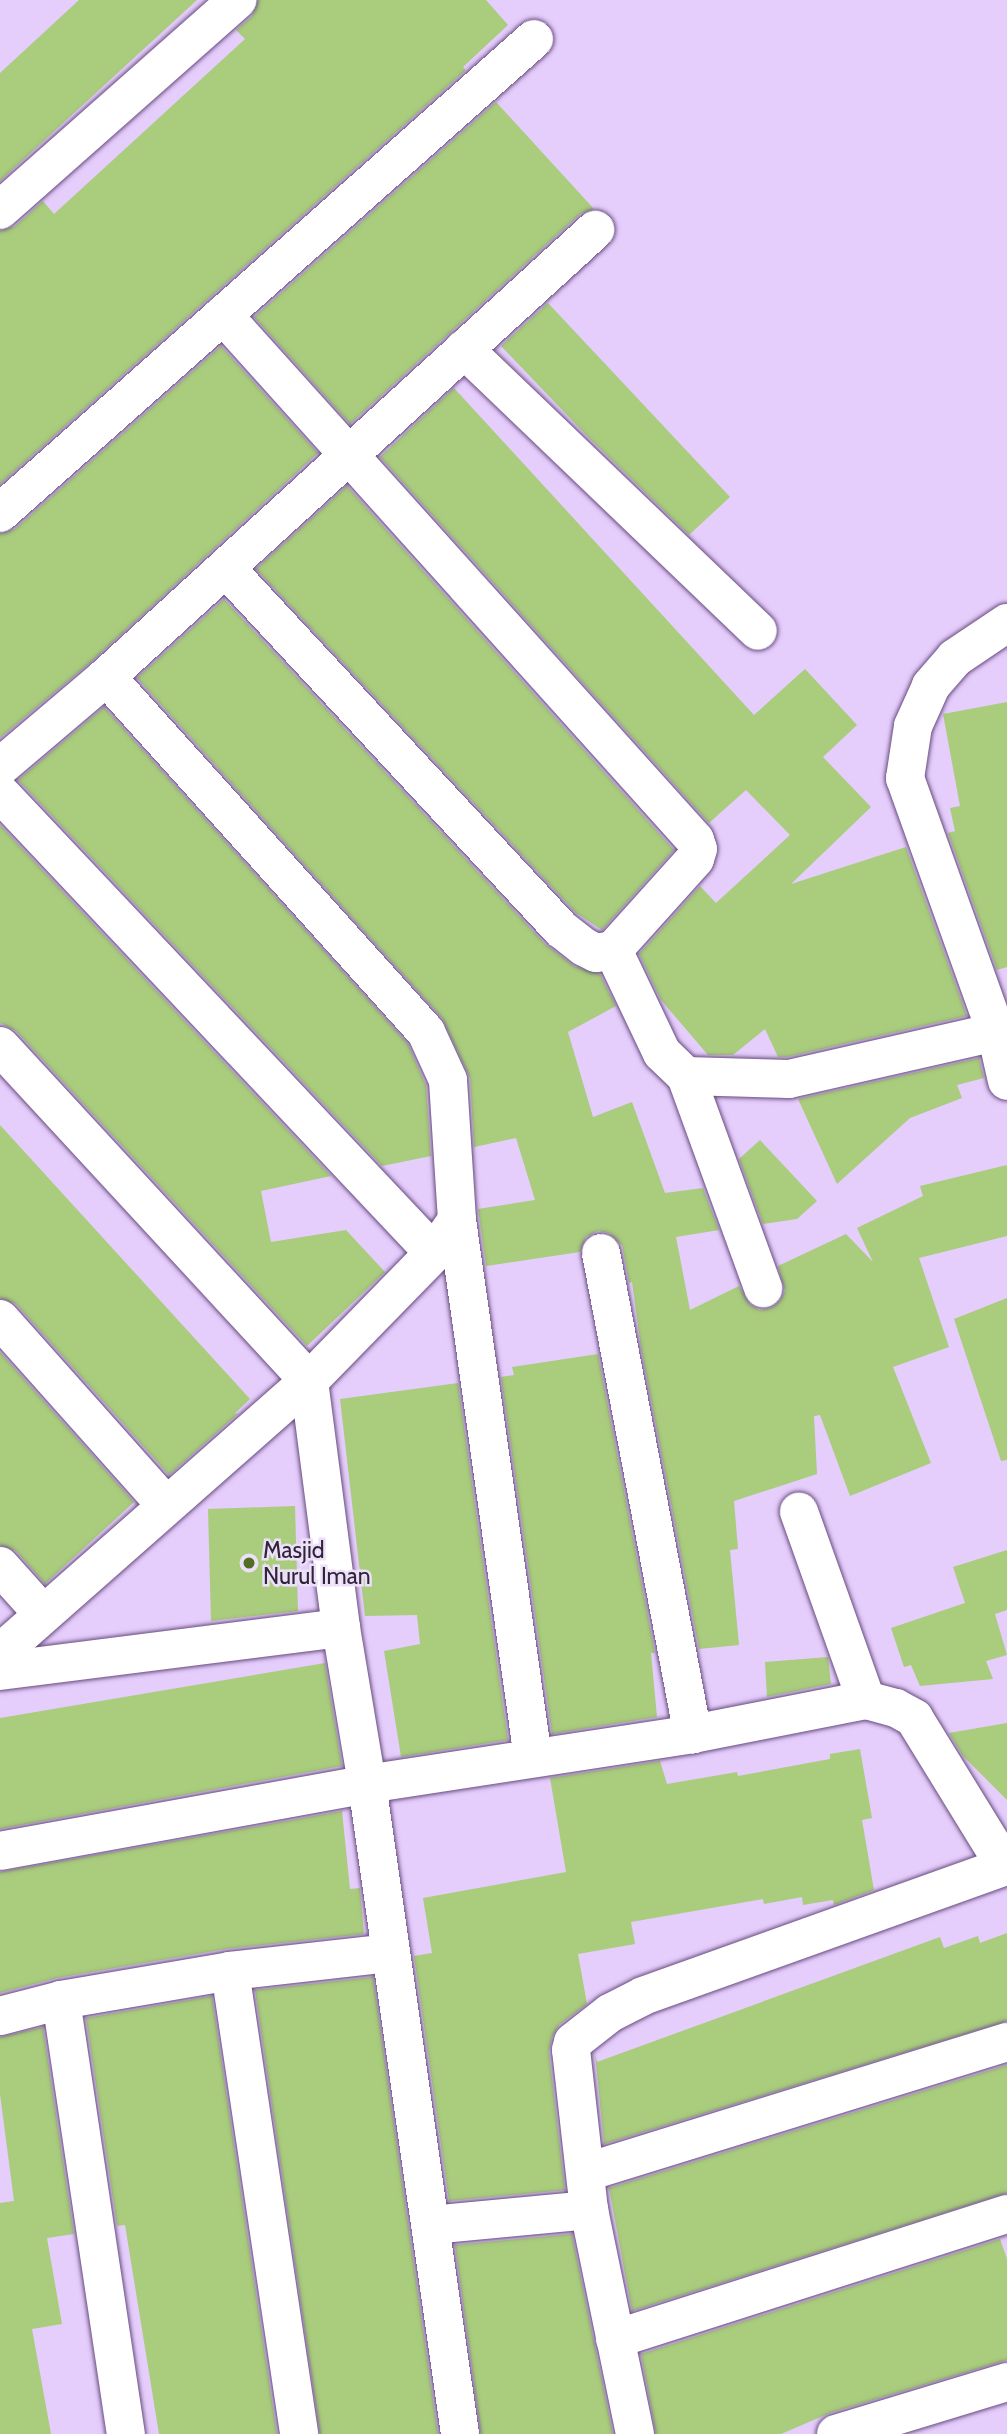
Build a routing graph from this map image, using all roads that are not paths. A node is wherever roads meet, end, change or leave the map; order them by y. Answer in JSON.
{"nodes":[{"id":1,"x":237,"y":0,"type":"edge"},
{"id":2,"x":534,"y":39,"type":"dead end"},
{"id":3,"x":0,"y":210,"type":"edge"},
{"id":4,"x":595,"y":230,"type":"dead end"},
{"id":5,"x":223,"y":315,"type":"junction"},
{"id":6,"x":464,"y":349,"type":"junction"},
{"id":7,"x":348,"y":455,"type":"junction"},
{"id":8,"x":0,"y":513,"type":"edge"},
{"id":9,"x":225,"y":568,"type":"junction"},
{"id":10,"x":1007,"y":623,"type":"edge"},
{"id":11,"x":758,"y":631,"type":"dead end"},
{"id":12,"x":106,"y":677,"type":"junction"},
{"id":13,"x":0,"y":767,"type":"edge"},
{"id":14,"x":0,"y":793,"type":"edge"},
{"id":15,"x":613,"y":950,"type":"junction"},
{"id":16,"x":996,"y":1032,"type":"junction"},
{"id":17,"x":0,"y":1046,"type":"edge"},
{"id":18,"x":686,"y":1076,"type":"junction"},
{"id":19,"x":1007,"y":1081,"type":"edge"},
{"id":20,"x":457,"y":1220,"type":"junction"},
{"id":21,"x":434,"y":1253,"type":"junction"},
{"id":22,"x":601,"y":1253,"type":"dead end"},
{"id":23,"x":763,"y":1288,"type":"dead end"},
{"id":24,"x":0,"y":1319,"type":"edge"},
{"id":25,"x":309,"y":1381,"type":"junction"},
{"id":26,"x":166,"y":1505,"type":"junction"},
{"id":27,"x":799,"y":1512,"type":"dead end"},
{"id":28,"x":0,"y":1566,"type":"edge"},
{"id":29,"x":43,"y":1614,"type":"junction"},
{"id":30,"x":341,"y":1629,"type":"junction"},
{"id":31,"x":0,"y":1653,"type":"edge"},
{"id":32,"x":0,"y":1671,"type":"edge"},
{"id":33,"x":866,"y":1700,"type":"junction"},
{"id":34,"x":693,"y":1734,"type":"junction"},
{"id":35,"x":533,"y":1758,"type":"junction"},
{"id":36,"x":367,"y":1784,"type":"junction"},
{"id":37,"x":0,"y":1851,"type":"edge"},
{"id":38,"x":1006,"y":1866,"type":"edge"},
{"id":39,"x":391,"y":1953,"type":"junction"},
{"id":40,"x":230,"y":1970,"type":"junction"},
{"id":41,"x":61,"y":2000,"type":"junction"},
{"id":42,"x":0,"y":2016,"type":"edge"},
{"id":43,"x":1007,"y":2042,"type":"edge"},
{"id":44,"x":587,"y":2172,"type":"junction"},
{"id":45,"x":589,"y":2210,"type":"junction"},
{"id":46,"x":1007,"y":2214,"type":"edge"},
{"id":47,"x":431,"y":2225,"type":"junction"},
{"id":48,"x":615,"y":2339,"type":"junction"},
{"id":49,"x":1007,"y":2382,"type":"edge"},
{"id":50,"x":126,"y":2434,"type":"edge"},
{"id":51,"x":299,"y":2434,"type":"edge"},
{"id":52,"x":460,"y":2434,"type":"edge"},
{"id":53,"x":635,"y":2434,"type":"edge"},
{"id":54,"x":836,"y":2434,"type":"edge"}],
"edges":[{"from":1,"to":3,"type":"street"},
{"from":2,"to":5,"type":"street"},
{"from":4,"to":6,"type":"street"},
{"from":5,"to":7,"type":"street"},
{"from":5,"to":8,"type":"street"},
{"from":6,"to":7,"type":"street"},
{"from":6,"to":11,"type":"street"},
{"from":7,"to":9,"type":"street"},
{"from":7,"to":15,"type":"street"},
{"from":9,"to":12,"type":"street"},
{"from":9,"to":15,"type":"street"},
{"from":10,"to":16,"type":"street"},
{"from":12,"to":13,"type":"street"},
{"from":12,"to":20,"type":"street"},
{"from":14,"to":21,"type":"street"},
{"from":15,"to":18,"type":"street"},
{"from":16,"to":18,"type":"street"},
{"from":16,"to":19,"type":"street"},
{"from":17,"to":25,"type":"street"},
{"from":18,"to":23,"type":"street"},
{"from":20,"to":21,"type":"street"},
{"from":20,"to":35,"type":"street"},
{"from":21,"to":25,"type":"street"},
{"from":22,"to":34,"type":"street"},
{"from":24,"to":26,"type":"street"},
{"from":25,"to":26,"type":"street"},
{"from":25,"to":30,"type":"street"},
{"from":26,"to":29,"type":"street"},
{"from":27,"to":33,"type":"street"},
{"from":28,"to":29,"type":"street"},
{"from":29,"to":31,"type":"street"},
{"from":30,"to":32,"type":"street"},
{"from":30,"to":36,"type":"street"},
{"from":33,"to":34,"type":"street"},
{"from":33,"to":38,"type":"street"},
{"from":34,"to":35,"type":"street"},
{"from":35,"to":36,"type":"street"},
{"from":36,"to":37,"type":"street"},
{"from":36,"to":39,"type":"street"},
{"from":38,"to":44,"type":"street"},
{"from":39,"to":40,"type":"street"},
{"from":39,"to":47,"type":"street"},
{"from":40,"to":41,"type":"street"},
{"from":40,"to":51,"type":"street"},
{"from":41,"to":42,"type":"street"},
{"from":41,"to":50,"type":"street"},
{"from":43,"to":44,"type":"street"},
{"from":44,"to":45,"type":"street"},
{"from":45,"to":47,"type":"street"},
{"from":45,"to":48,"type":"street"},
{"from":46,"to":48,"type":"street"},
{"from":47,"to":52,"type":"street"},
{"from":48,"to":53,"type":"street"},
{"from":49,"to":54,"type":"street"}]}
